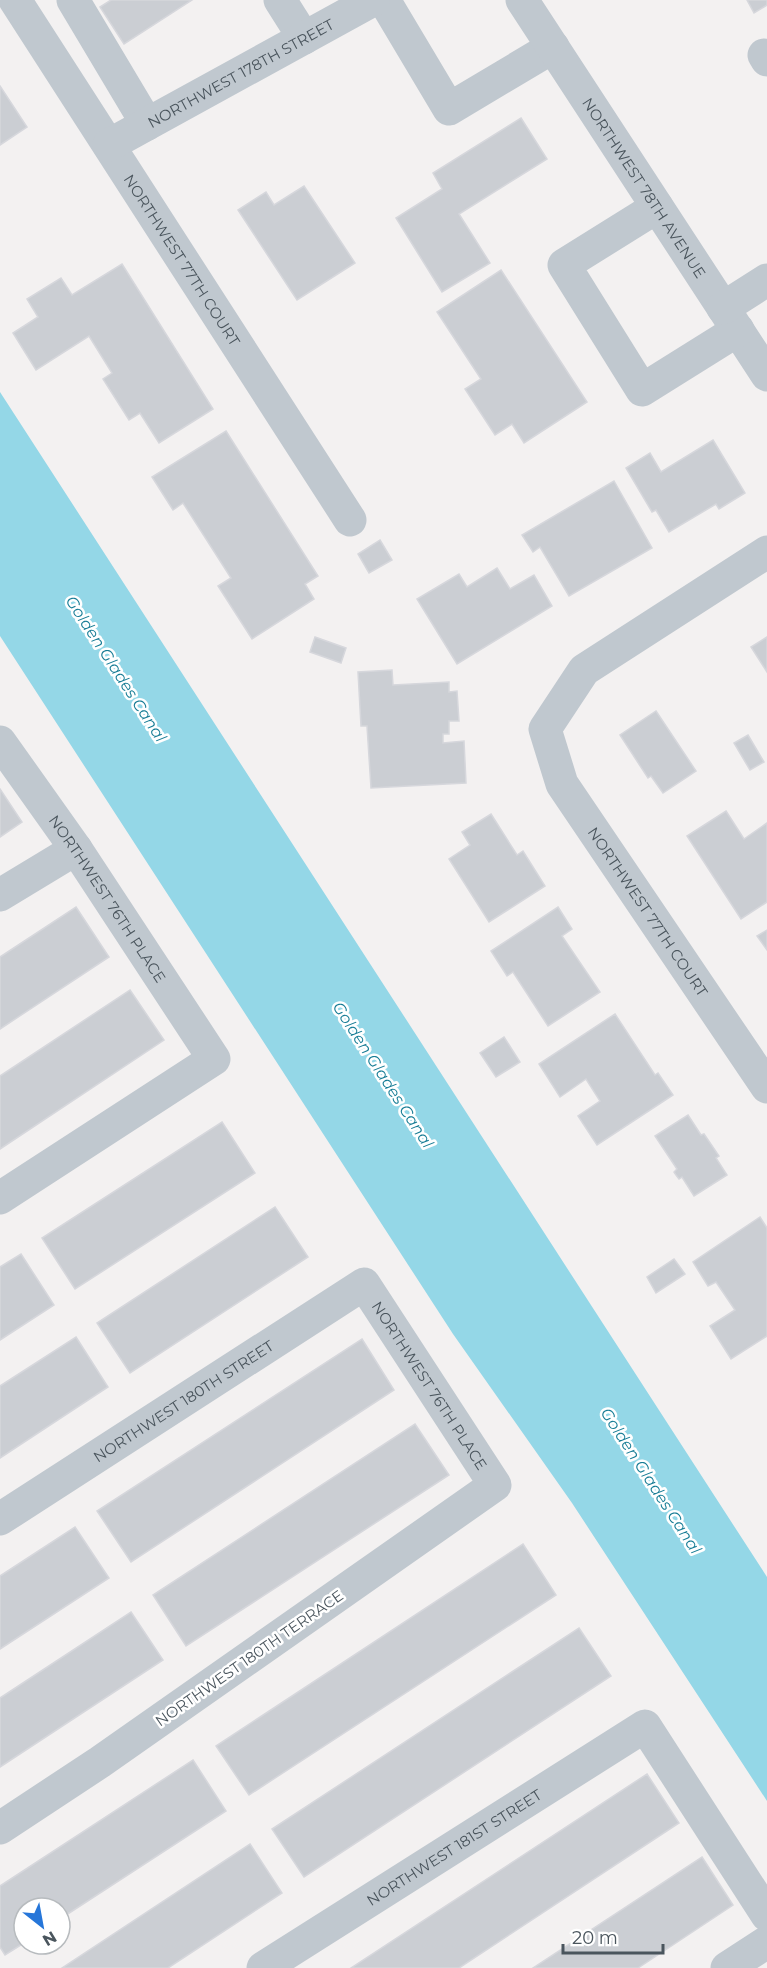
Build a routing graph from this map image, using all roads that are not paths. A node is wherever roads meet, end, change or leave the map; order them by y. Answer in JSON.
{"nodes":[{"id":1,"x":15,"y":0,"type":"edge"},
{"id":2,"x":73,"y":0,"type":"edge"},
{"id":3,"x":280,"y":0,"type":"edge"},
{"id":4,"x":373,"y":0,"type":"edge"},
{"id":5,"x":384,"y":0,"type":"edge"},
{"id":6,"x":522,"y":0,"type":"edge"},
{"id":7,"x":304,"y":38,"type":"junction"},
{"id":8,"x":553,"y":47,"type":"junction"},
{"id":9,"x":147,"y":124,"type":"junction"},
{"id":10,"x":109,"y":146,"type":"junction"},
{"id":11,"x":657,"y":207,"type":"junction"},
{"id":12,"x":767,"y":280,"type":"edge"},
{"id":13,"x":730,"y":319,"type":"junction"},
{"id":14,"x":767,"y":375,"type":"edge"},
{"id":15,"x":350,"y":520,"type":"dead end"},
{"id":16,"x":767,"y":552,"type":"edge"},
{"id":17,"x":0,"y":742,"type":"edge"},
{"id":18,"x":76,"y":849,"type":"junction"},
{"id":19,"x":0,"y":896,"type":"edge"},
{"id":20,"x":767,"y":1087,"type":"edge"},
{"id":21,"x":0,"y":1198,"type":"edge"},
{"id":22,"x":364,"y":1284,"type":"joint"},
{"id":23,"x":495,"y":1485,"type":"joint"},
{"id":24,"x":0,"y":1519,"type":"edge"},
{"id":25,"x":0,"y":1828,"type":"edge"},
{"id":26,"x":767,"y":1915,"type":"edge"},
{"id":27,"x":767,"y":1942,"type":"edge"},
{"id":28,"x":263,"y":1968,"type":"edge"},
{"id":29,"x":727,"y":1968,"type":"edge"}],
"edges":[{"from":1,"to":10,"type":"street","name":"NORTHWEST 77TH COURT"},
{"from":2,"to":9,"type":"street"},
{"from":3,"to":7,"type":"street"},
{"from":4,"to":7,"type":"street","name":"NORTHWEST 178TH STREET"},
{"from":5,"to":8,"type":"street"},
{"from":6,"to":8,"type":"street","name":"NORTHWEST 78TH AVENUE"},
{"from":7,"to":9,"type":"street","name":"NORTHWEST 178TH STREET"},
{"from":8,"to":11,"type":"street","name":"NORTHWEST 78TH AVENUE"},
{"from":9,"to":10,"type":"street","name":"NORTHWEST 178TH STREET"},
{"from":10,"to":15,"type":"street","name":"NORTHWEST 77TH COURT"},
{"from":11,"to":13,"type":"street","name":"NORTHWEST 78TH AVENUE"},
{"from":11,"to":13,"type":"street"},
{"from":12,"to":13,"type":"street"},
{"from":13,"to":14,"type":"street","name":"NORTHWEST 78TH AVENUE"},
{"from":16,"to":20,"type":"street","name":"NORTHWEST 77TH COURT"},
{"from":17,"to":18,"type":"street","name":"NORTHWEST 76TH PLACE"},
{"from":18,"to":19,"type":"street"},
{"from":18,"to":21,"type":"street","name":"NORTHWEST 76TH PLACE"},
{"from":22,"to":23,"type":"street","name":"NORTHWEST 76TH PLACE"},
{"from":22,"to":24,"type":"street","name":"NORTHWEST 180TH STREET"},
{"from":23,"to":25,"type":"street","name":"NORTHWEST 180TH TERRACE"},
{"from":26,"to":28,"type":"street","name":"NORTHWEST 181ST STREET"},
{"from":27,"to":29,"type":"street"}]}
